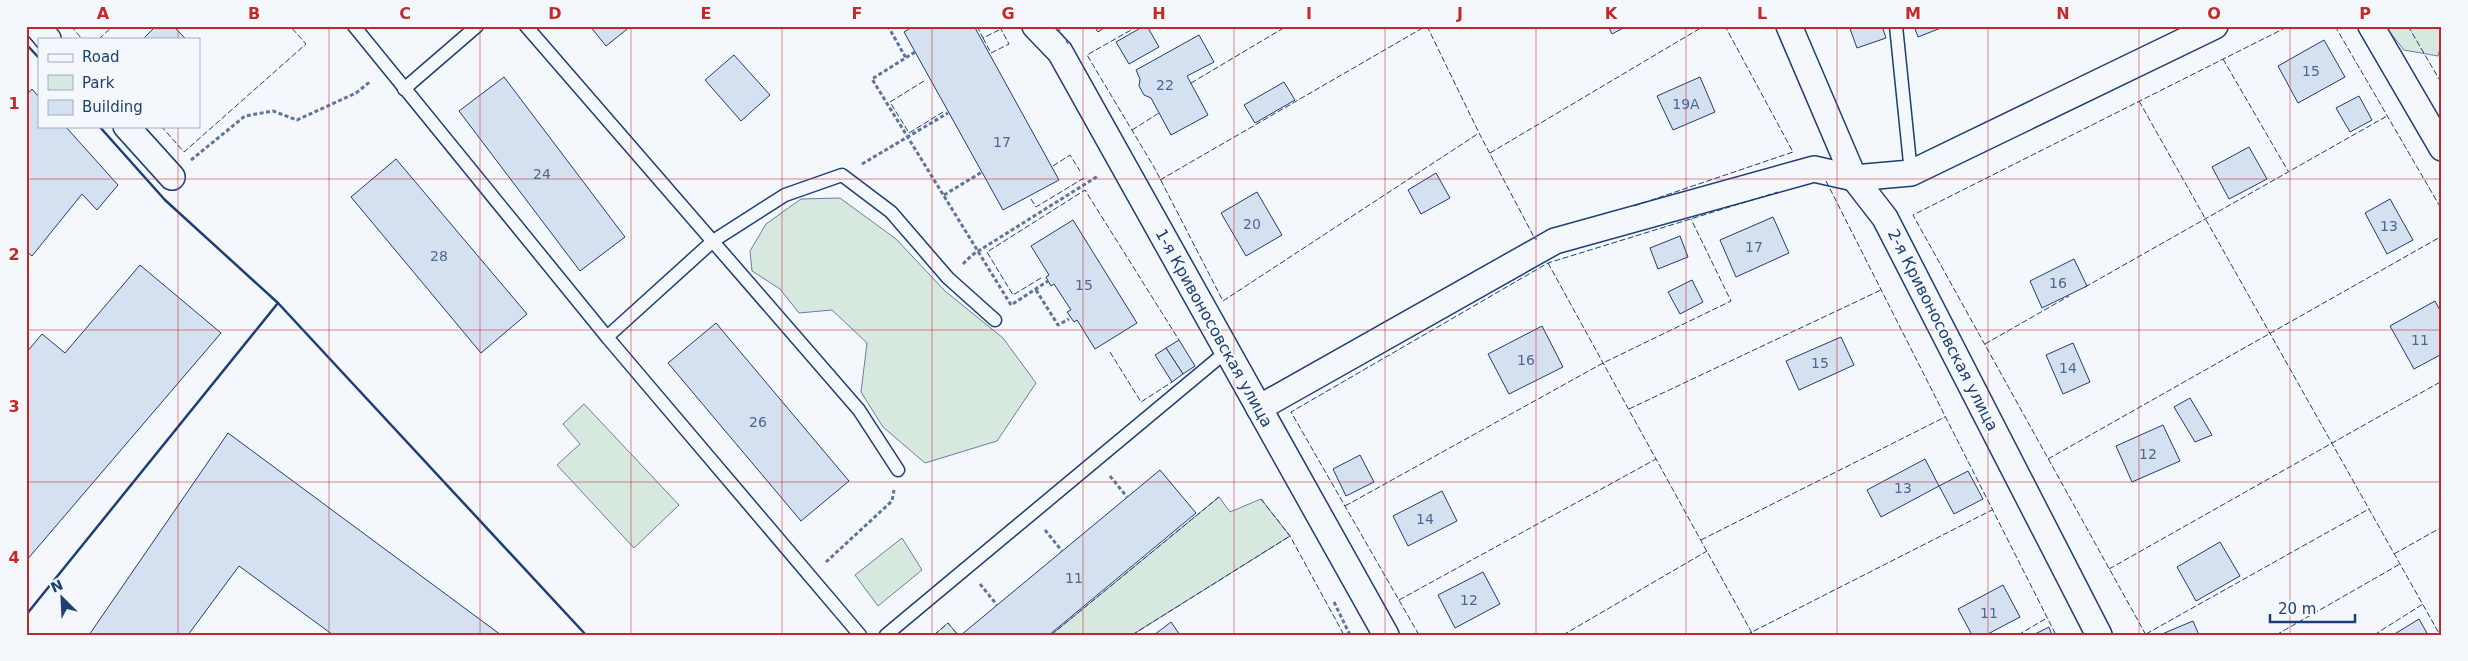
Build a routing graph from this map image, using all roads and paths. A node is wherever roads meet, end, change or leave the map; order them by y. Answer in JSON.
{"nodes":[{"id":1,"x":37,"y":26,"type":"edge"},
{"id":2,"x":354,"y":26,"type":"edge"},
{"id":3,"x":477,"y":26,"type":"edge"},
{"id":4,"x":526,"y":26,"type":"edge"},
{"id":5,"x":891,"y":26,"type":"edge"},
{"id":6,"x":1035,"y":26,"type":"edge"},
{"id":7,"x":1789,"y":26,"type":"edge"},
{"id":8,"x":1896,"y":26,"type":"edge"},
{"id":9,"x":2215,"y":26,"type":"edge"},
{"id":10,"x":2371,"y":26,"type":"edge"},
{"id":11,"x":47,"y":38,"type":"edge"},
{"id":12,"x":915,"y":52,"type":"dead end"},
{"id":13,"x":906,"y":58,"type":"junction"},
{"id":14,"x":388,"y":68,"type":"junction"},
{"id":15,"x":404,"y":89,"type":"junction"},
{"id":16,"x":948,"y":112,"type":"dead end"},
{"id":17,"x":128,"y":128,"type":"edge"},
{"id":18,"x":908,"y":137,"type":"junction"},
{"id":19,"x":2442,"y":148,"type":"edge"},
{"id":20,"x":982,"y":172,"type":"dead end"},
{"id":21,"x":1103,"y":173,"type":"dead end"},
{"id":22,"x":1911,"y":173,"type":"junction"},
{"id":23,"x":842,"y":175,"type":"junction"},
{"id":24,"x":172,"y":177,"type":"joint"},
{"id":25,"x":1854,"y":178,"type":"junction"},
{"id":26,"x":944,"y":195,"type":"junction"},
{"id":27,"x":713,"y":241,"type":"junction"},
{"id":28,"x":978,"y":252,"type":"junction"},
{"id":29,"x":1048,"y":282,"type":"dead end"},
{"id":30,"x":1036,"y":290,"type":"junction"},
{"id":31,"x":1069,"y":319,"type":"dead end"},
{"id":32,"x":995,"y":320,"type":"dead end"},
{"id":33,"x":607,"y":337,"type":"junction"},
{"id":34,"x":1227,"y":351,"type":"junction"},
{"id":35,"x":1259,"y":408,"type":"junction"},
{"id":36,"x":1096,"y":460,"type":"junction"},
{"id":37,"x":898,"y":470,"type":"joint"},
{"id":38,"x":1127,"y":497,"type":"dead end"},
{"id":39,"x":1031,"y":514,"type":"junction"},
{"id":40,"x":1062,"y":551,"type":"dead end"},
{"id":41,"x":966,"y":568,"type":"junction"},
{"id":42,"x":811,"y":577,"type":"junction"},
{"id":43,"x":997,"y":605,"type":"dead end"},
{"id":44,"x":860,"y":635,"type":"edge"},
{"id":45,"x":886,"y":635,"type":"edge"},
{"id":46,"x":1386,"y":635,"type":"edge"},
{"id":47,"x":2098,"y":635,"type":"edge"}],
"edges":[{"from":1,"to":11,"type":"street"},
{"from":2,"to":14,"type":"lane"},
{"from":3,"to":15,"type":"lane"},
{"from":4,"to":27,"type":"lane"},
{"from":5,"to":13,"type":"path"},
{"from":6,"to":34,"type":"street","name":"1-я Кривоносовская улица"},
{"from":7,"to":25,"type":"street","name":"2-я Кривоносовская улица"},
{"from":8,"to":22,"type":"lane"},
{"from":9,"to":22,"type":"street"},
{"from":10,"to":19,"type":"street"},
{"from":12,"to":13,"type":"path"},
{"from":13,"to":18,"type":"path"},
{"from":14,"to":15,"type":"lane"},
{"from":14,"to":24,"type":"path"},
{"from":15,"to":33,"type":"lane"},
{"from":16,"to":18,"type":"path"},
{"from":17,"to":24,"type":"street"},
{"from":18,"to":23,"type":"path"},
{"from":18,"to":26,"type":"path"},
{"from":20,"to":26,"type":"path"},
{"from":21,"to":28,"type":"path"},
{"from":22,"to":25,"type":"street"},
{"from":23,"to":27,"type":"lane"},
{"from":23,"to":32,"type":"lane"},
{"from":25,"to":35,"type":"street"},
{"from":25,"to":47,"type":"street","name":"2-я Кривоносовская улица"},
{"from":26,"to":28,"type":"path"},
{"from":27,"to":33,"type":"lane"},
{"from":27,"to":37,"type":"lane"},
{"from":28,"to":30,"type":"path"},
{"from":29,"to":30,"type":"path"},
{"from":30,"to":31,"type":"path"},
{"from":33,"to":42,"type":"lane"},
{"from":34,"to":35,"type":"street","name":"1-я Кривоносовская улица"},
{"from":34,"to":36,"type":"lane"},
{"from":35,"to":46,"type":"street","name":"1-я Кривоносовская улица"},
{"from":36,"to":38,"type":"path"},
{"from":36,"to":39,"type":"lane"},
{"from":37,"to":42,"type":"path"},
{"from":39,"to":40,"type":"path"},
{"from":39,"to":41,"type":"lane"},
{"from":41,"to":43,"type":"path"},
{"from":41,"to":45,"type":"lane"},
{"from":42,"to":44,"type":"lane"}]}
